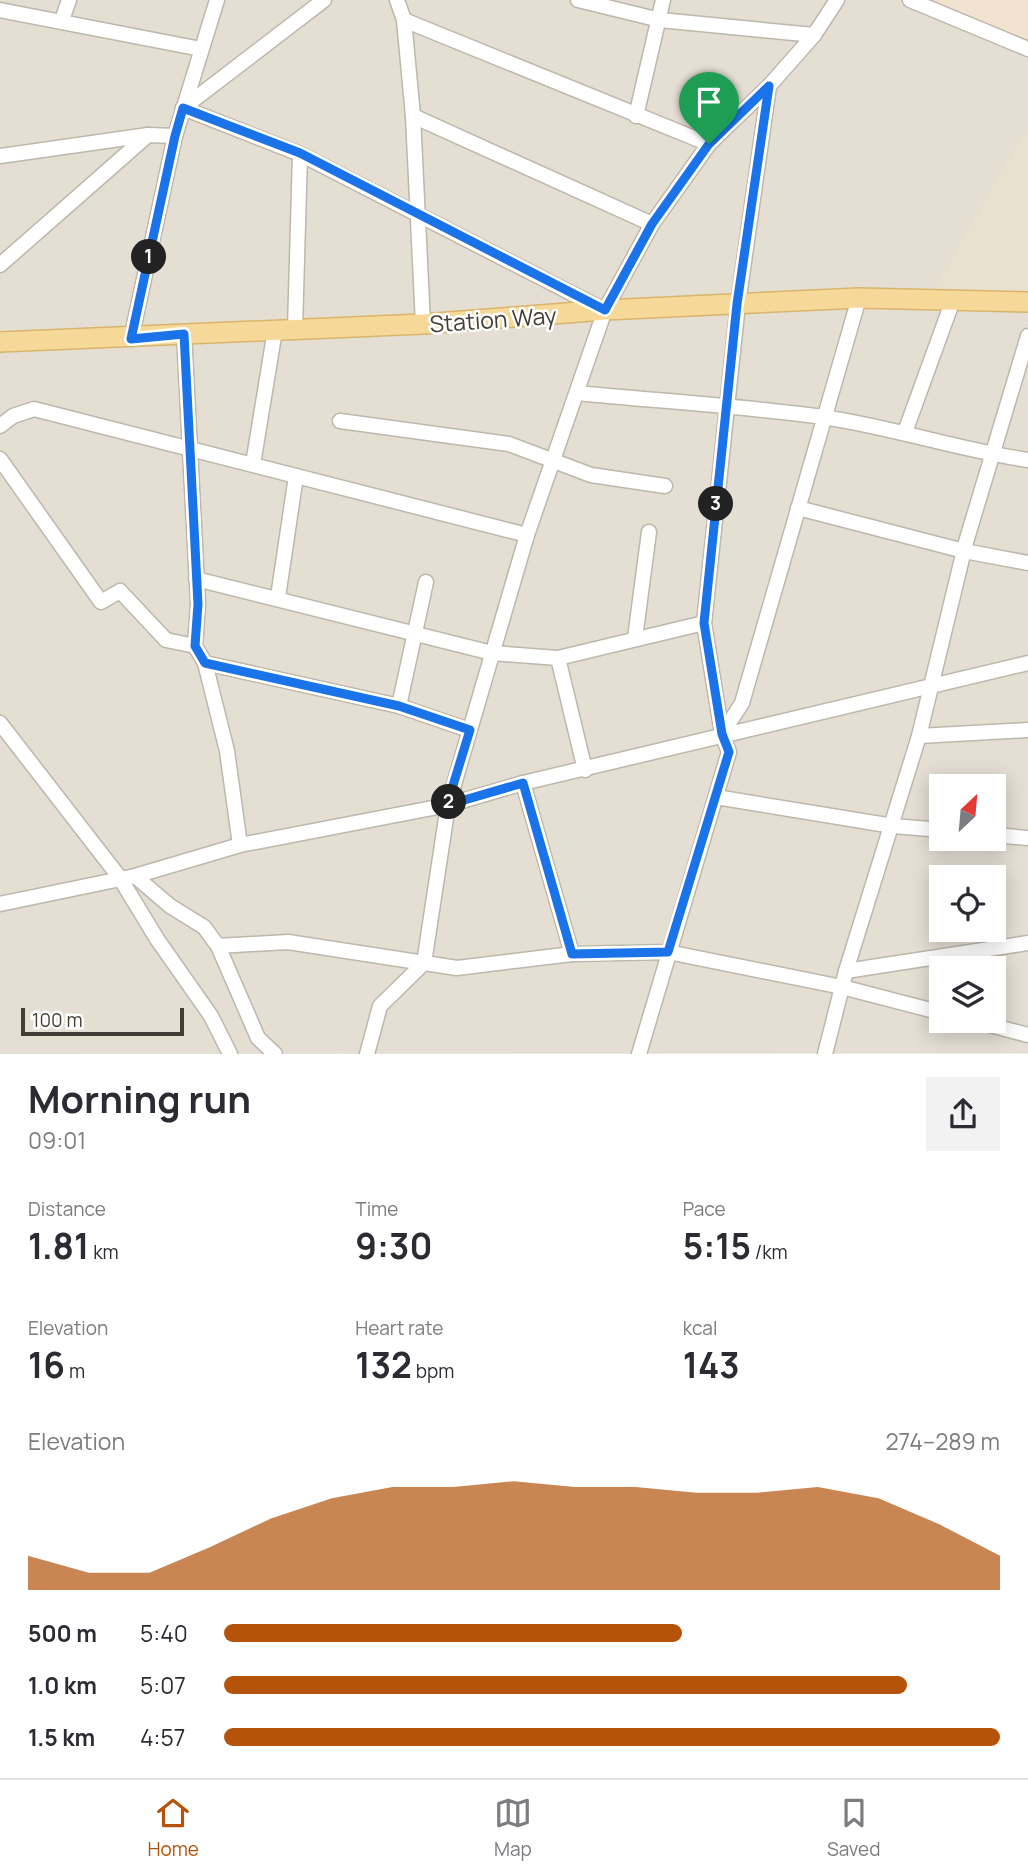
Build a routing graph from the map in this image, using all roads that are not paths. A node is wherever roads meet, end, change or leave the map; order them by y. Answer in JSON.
{"nodes":[{"id":1,"x":69,"y":0,"type":"edge"},
{"id":2,"x":217,"y":0,"type":"edge"},
{"id":3,"x":324,"y":0,"type":"edge"},
{"id":4,"x":397,"y":0,"type":"edge"},
{"id":5,"x":578,"y":0,"type":"edge"},
{"id":6,"x":663,"y":0,"type":"edge"},
{"id":7,"x":837,"y":0,"type":"edge"},
{"id":8,"x":911,"y":0,"type":"edge"},
{"id":9,"x":0,"y":10,"type":"edge"},
{"id":10,"x":62,"y":20,"type":"junction"},
{"id":11,"x":404,"y":20,"type":"junction"},
{"id":12,"x":660,"y":20,"type":"junction"},
{"id":13,"x":814,"y":35,"type":"junction"},
{"id":14,"x":201,"y":49,"type":"junction"},
{"id":15,"x":1028,"y":49,"type":"edge"},
{"id":16,"x":769,"y":86,"type":"junction"},
{"id":17,"x":183,"y":108,"type":"junction"},
{"id":18,"x":413,"y":116,"type":"junction"},
{"id":19,"x":636,"y":116,"type":"junction"},
{"id":20,"x":148,"y":135,"type":"junction"},
{"id":21,"x":175,"y":136,"type":"junction"},
{"id":22,"x":709,"y":144,"type":"junction"},
{"id":23,"x":300,"y":153,"type":"junction"},
{"id":24,"x":0,"y":156,"type":"edge"},
{"id":25,"x":417,"y":212,"type":"junction"},
{"id":26,"x":652,"y":224,"type":"junction"},
{"id":27,"x":0,"y":265,"type":"edge"},
{"id":28,"x":859,"y":298,"type":"junction"},
{"id":29,"x":953,"y":300,"type":"junction"},
{"id":30,"x":1028,"y":302,"type":"edge"},
{"id":31,"x":737,"y":304,"type":"junction"},
{"id":32,"x":605,"y":310,"type":"junction"},
{"id":33,"x":422,"y":324,"type":"junction"},
{"id":34,"x":285,"y":330,"type":"junction"},
{"id":35,"x":184,"y":334,"type":"junction"},
{"id":36,"x":1028,"y":336,"type":"edge"},
{"id":37,"x":131,"y":339,"type":"junction"},
{"id":38,"x":0,"y":342,"type":"edge"},
{"id":39,"x":577,"y":393,"type":"junction"},
{"id":40,"x":725,"y":408,"type":"junction"},
{"id":41,"x":823,"y":417,"type":"junction"},
{"id":42,"x":340,"y":421,"type":"dead end"},
{"id":43,"x":0,"y":426,"type":"edge"},
{"id":44,"x":905,"y":432,"type":"junction"},
{"id":45,"x":188,"y":449,"type":"junction"},
{"id":46,"x":990,"y":454,"type":"junction"},
{"id":47,"x":0,"y":459,"type":"edge"},
{"id":48,"x":553,"y":459,"type":"junction"},
{"id":49,"x":1028,"y":460,"type":"edge"},
{"id":50,"x":253,"y":464,"type":"junction"},
{"id":51,"x":296,"y":476,"type":"junction"},
{"id":52,"x":665,"y":486,"type":"dead end"},
{"id":53,"x":798,"y":508,"type":"junction"},
{"id":54,"x":649,"y":532,"type":"dead end"},
{"id":55,"x":527,"y":535,"type":"junction"},
{"id":56,"x":964,"y":551,"type":"junction"},
{"id":57,"x":1028,"y":563,"type":"edge"},
{"id":58,"x":197,"y":579,"type":"junction"},
{"id":59,"x":426,"y":582,"type":"dead end"},
{"id":60,"x":278,"y":597,"type":"junction"},
{"id":61,"x":704,"y":623,"type":"junction"},
{"id":62,"x":415,"y":632,"type":"junction"},
{"id":63,"x":635,"y":638,"type":"junction"},
{"id":64,"x":195,"y":646,"type":"junction"},
{"id":65,"x":492,"y":653,"type":"junction"},
{"id":66,"x":558,"y":657,"type":"junction"},
{"id":67,"x":205,"y":663,"type":"junction"},
{"id":68,"x":1028,"y":663,"type":"edge"},
{"id":69,"x":932,"y":687,"type":"junction"},
{"id":70,"x":399,"y":706,"type":"junction"},
{"id":71,"x":0,"y":723,"type":"edge"},
{"id":72,"x":470,"y":730,"type":"junction"},
{"id":73,"x":1028,"y":730,"type":"edge"},
{"id":74,"x":722,"y":734,"type":"junction"},
{"id":75,"x":919,"y":736,"type":"junction"},
{"id":76,"x":585,"y":770,"type":"junction"},
{"id":77,"x":523,"y":783,"type":"junction"},
{"id":78,"x":716,"y":797,"type":"junction"},
{"id":79,"x":447,"y":805,"type":"junction"},
{"id":80,"x":893,"y":826,"type":"junction"},
{"id":81,"x":929,"y":830,"type":"edge"},
{"id":82,"x":1006,"y":836,"type":"edge"},
{"id":83,"x":1028,"y":838,"type":"edge"},
{"id":84,"x":240,"y":845,"type":"junction"},
{"id":85,"x":128,"y":877,"type":"junction"},
{"id":86,"x":0,"y":904,"type":"edge"},
{"id":87,"x":1028,"y":943,"type":"edge"},
{"id":88,"x":218,"y":946,"type":"junction"},
{"id":89,"x":668,"y":952,"type":"junction"},
{"id":90,"x":572,"y":954,"type":"junction"},
{"id":91,"x":424,"y":963,"type":"junction"},
{"id":92,"x":846,"y":971,"type":"junction"},
{"id":93,"x":842,"y":987,"type":"junction"},
{"id":94,"x":929,"y":1010,"type":"edge"},
{"id":95,"x":1006,"y":1029,"type":"edge"},
{"id":96,"x":1028,"y":1035,"type":"edge"},
{"id":97,"x":230,"y":1054,"type":"edge"},
{"id":98,"x":275,"y":1054,"type":"edge"},
{"id":99,"x":367,"y":1054,"type":"edge"},
{"id":100,"x":639,"y":1054,"type":"edge"},
{"id":101,"x":825,"y":1054,"type":"edge"}],
"edges":[{"from":1,"to":10,"type":"street"},
{"from":2,"to":14,"type":"street"},
{"from":3,"to":17,"type":"street"},
{"from":4,"to":11,"type":"street"},
{"from":5,"to":12,"type":"street"},
{"from":6,"to":12,"type":"street"},
{"from":7,"to":13,"type":"street"},
{"from":8,"to":15,"type":"street"},
{"from":9,"to":10,"type":"street"},
{"from":10,"to":14,"type":"street"},
{"from":11,"to":18,"type":"street"},
{"from":11,"to":19,"type":"street"},
{"from":12,"to":13,"type":"street"},
{"from":12,"to":19,"type":"street"},
{"from":13,"to":16,"type":"street"},
{"from":14,"to":17,"type":"street"},
{"from":16,"to":22,"type":"street"},
{"from":16,"to":31,"type":"street"},
{"from":17,"to":21,"type":"street"},
{"from":17,"to":23,"type":"street"},
{"from":18,"to":25,"type":"street"},
{"from":18,"to":26,"type":"street"},
{"from":19,"to":22,"type":"street"},
{"from":20,"to":21,"type":"street"},
{"from":20,"to":24,"type":"street"},
{"from":20,"to":27,"type":"street"},
{"from":21,"to":37,"type":"street"},
{"from":22,"to":26,"type":"street"},
{"from":23,"to":25,"type":"street"},
{"from":23,"to":34,"type":"street"},
{"from":25,"to":32,"type":"street"},
{"from":25,"to":33,"type":"street"},
{"from":26,"to":32,"type":"street"},
{"from":28,"to":29,"type":"main road","name":"Station Way"},
{"from":28,"to":31,"type":"main road","name":"Station Way"},
{"from":28,"to":41,"type":"street"},
{"from":29,"to":30,"type":"main road","name":"Station Way"},
{"from":29,"to":44,"type":"street"},
{"from":31,"to":32,"type":"main road","name":"Station Way"},
{"from":31,"to":40,"type":"street"},
{"from":32,"to":33,"type":"main road","name":"Station Way"},
{"from":32,"to":39,"type":"street"},
{"from":33,"to":34,"type":"main road","name":"Station Way"},
{"from":34,"to":35,"type":"main road","name":"Station Way"},
{"from":34,"to":50,"type":"street"},
{"from":35,"to":37,"type":"main road","name":"Station Way"},
{"from":35,"to":45,"type":"street"},
{"from":36,"to":46,"type":"street"},
{"from":37,"to":38,"type":"main road","name":"Station Way"},
{"from":39,"to":40,"type":"street"},
{"from":39,"to":48,"type":"street"},
{"from":40,"to":41,"type":"street"},
{"from":40,"to":61,"type":"street"},
{"from":41,"to":44,"type":"street"},
{"from":41,"to":53,"type":"street"},
{"from":42,"to":48,"type":"street"},
{"from":43,"to":45,"type":"street"},
{"from":44,"to":46,"type":"street"},
{"from":45,"to":50,"type":"street"},
{"from":45,"to":58,"type":"street"},
{"from":46,"to":49,"type":"street"},
{"from":46,"to":56,"type":"street"},
{"from":47,"to":64,"type":"street"},
{"from":48,"to":52,"type":"street"},
{"from":48,"to":55,"type":"street"},
{"from":50,"to":51,"type":"street"},
{"from":51,"to":55,"type":"street"},
{"from":51,"to":60,"type":"street"},
{"from":53,"to":56,"type":"street"},
{"from":53,"to":74,"type":"street"},
{"from":54,"to":63,"type":"street"},
{"from":55,"to":65,"type":"street"},
{"from":56,"to":57,"type":"street"},
{"from":56,"to":69,"type":"street"},
{"from":58,"to":60,"type":"street"},
{"from":58,"to":64,"type":"street"},
{"from":59,"to":62,"type":"street"},
{"from":60,"to":62,"type":"street"},
{"from":61,"to":63,"type":"street"},
{"from":61,"to":74,"type":"street"},
{"from":62,"to":65,"type":"street"},
{"from":62,"to":70,"type":"street"},
{"from":63,"to":66,"type":"street"},
{"from":64,"to":67,"type":"street"},
{"from":65,"to":66,"type":"street"},
{"from":65,"to":72,"type":"street"},
{"from":66,"to":76,"type":"street"},
{"from":67,"to":70,"type":"street"},
{"from":67,"to":84,"type":"street"},
{"from":68,"to":69,"type":"street"},
{"from":69,"to":74,"type":"street"},
{"from":69,"to":75,"type":"street"},
{"from":70,"to":72,"type":"street"},
{"from":71,"to":85,"type":"street"},
{"from":72,"to":79,"type":"street"},
{"from":73,"to":75,"type":"street"},
{"from":74,"to":76,"type":"street"},
{"from":74,"to":78,"type":"street"},
{"from":75,"to":80,"type":"street"},
{"from":76,"to":77,"type":"street"},
{"from":77,"to":79,"type":"street"},
{"from":77,"to":90,"type":"street"},
{"from":78,"to":80,"type":"street"},
{"from":78,"to":89,"type":"street"},
{"from":79,"to":84,"type":"street"},
{"from":79,"to":91,"type":"street"},
{"from":80,"to":81,"type":"street"},
{"from":80,"to":92,"type":"street"},
{"from":82,"to":83,"type":"street"},
{"from":84,"to":85,"type":"street"},
{"from":85,"to":86,"type":"street"},
{"from":85,"to":88,"type":"street"},
{"from":85,"to":97,"type":"street"},
{"from":87,"to":92,"type":"street"},
{"from":88,"to":91,"type":"street"},
{"from":88,"to":98,"type":"street"},
{"from":89,"to":90,"type":"street"},
{"from":89,"to":93,"type":"street"},
{"from":89,"to":100,"type":"street"},
{"from":90,"to":91,"type":"street"},
{"from":91,"to":99,"type":"street"},
{"from":92,"to":93,"type":"street"},
{"from":93,"to":94,"type":"street"},
{"from":93,"to":101,"type":"street"},
{"from":95,"to":96,"type":"street"}]}
